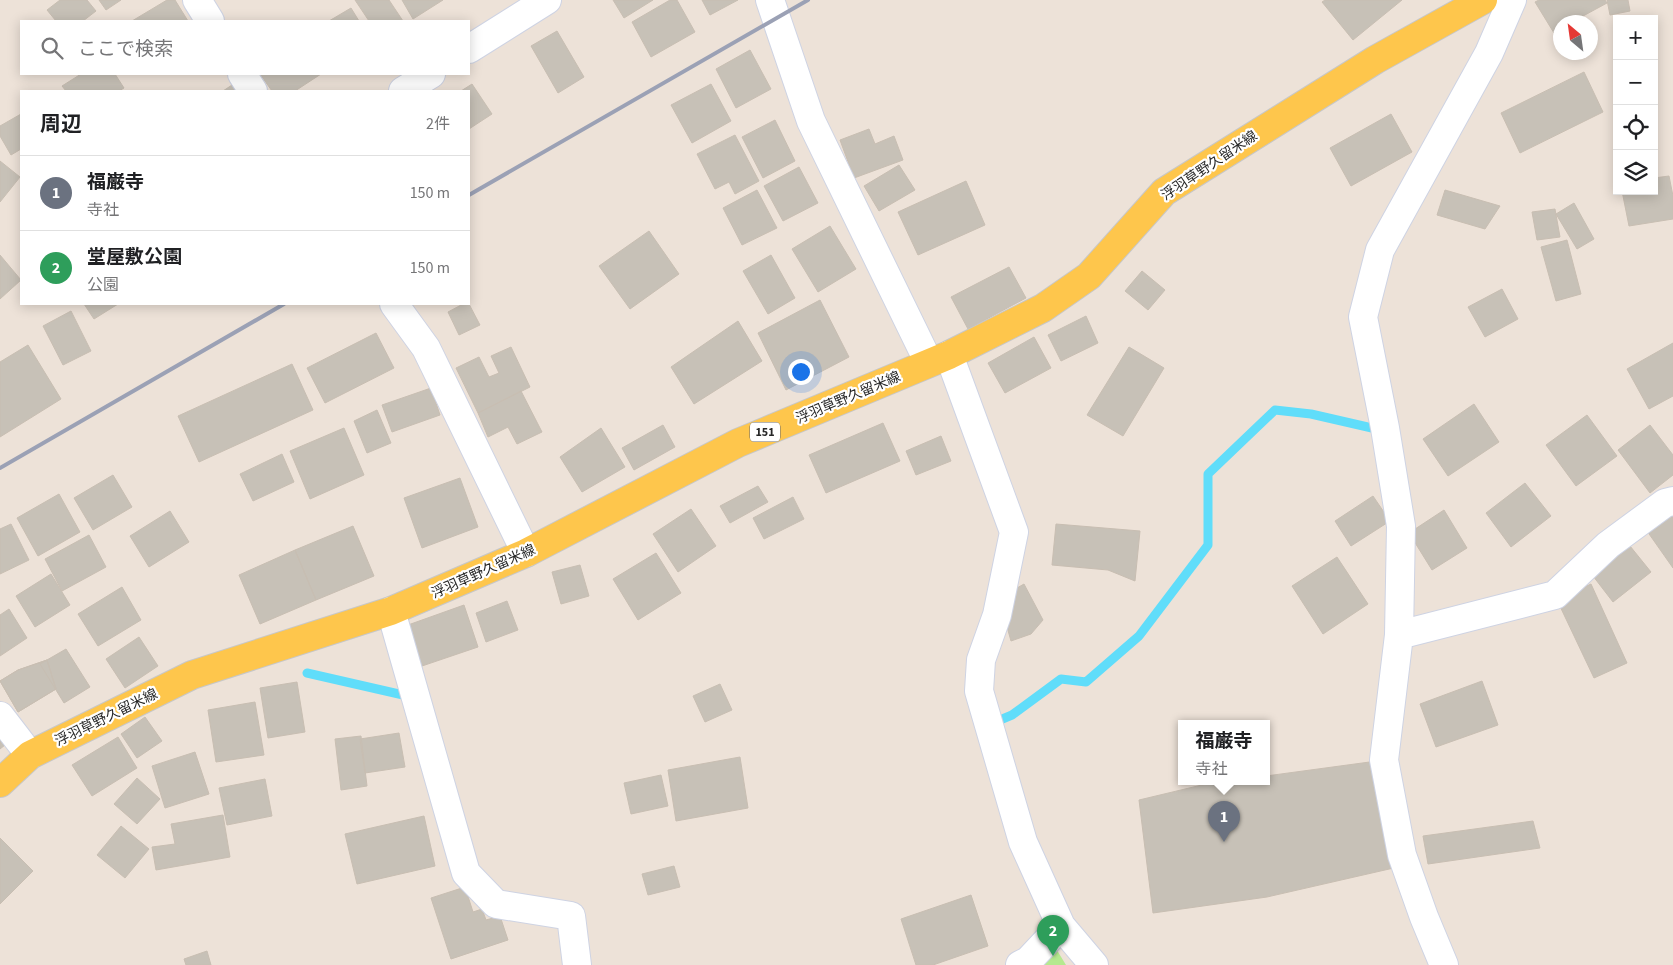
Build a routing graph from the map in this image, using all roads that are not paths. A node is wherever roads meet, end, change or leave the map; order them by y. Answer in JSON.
{"nodes":[{"id":1,"x":197,"y":0,"type":"edge"},
{"id":2,"x":547,"y":0,"type":"edge"},
{"id":3,"x":770,"y":0,"type":"edge"},
{"id":4,"x":1483,"y":0,"type":"edge"},
{"id":5,"x":1512,"y":0,"type":"edge"},
{"id":6,"x":209,"y":20,"type":"edge"},
{"id":7,"x":470,"y":48,"type":"edge"},
{"id":8,"x":243,"y":75,"type":"edge"},
{"id":9,"x":429,"y":75,"type":"edge"},
{"id":10,"x":252,"y":90,"type":"edge"},
{"id":11,"x":405,"y":90,"type":"edge"},
{"id":12,"x":395,"y":305,"type":"edge"},
{"id":13,"x":939,"y":359,"type":"junction"},
{"id":14,"x":1673,"y":501,"type":"edge"},
{"id":15,"x":526,"y":553,"type":"junction"},
{"id":16,"x":391,"y":611,"type":"junction"},
{"id":17,"x":1399,"y":635,"type":"junction"},
{"id":18,"x":0,"y":716,"type":"edge"},
{"id":19,"x":30,"y":755,"type":"junction"},
{"id":20,"x":0,"y":783,"type":"edge"},
{"id":21,"x":1061,"y":926,"type":"junction"},
{"id":22,"x":577,"y":965,"type":"edge"},
{"id":23,"x":1020,"y":965,"type":"edge"},
{"id":24,"x":1094,"y":965,"type":"edge"},
{"id":25,"x":1444,"y":965,"type":"edge"}],
"edges":[{"from":1,"to":6,"type":"street"},
{"from":2,"to":7,"type":"street"},
{"from":3,"to":13,"type":"street"},
{"from":4,"to":13,"type":"main road","name":"浮羽草野久留米線","number":"151"},
{"from":5,"to":17,"type":"street"},
{"from":8,"to":10,"type":"street"},
{"from":9,"to":11,"type":"street"},
{"from":12,"to":15,"type":"street"},
{"from":13,"to":15,"type":"main road","name":"浮羽草野久留米線","number":"151"},
{"from":13,"to":21,"type":"street"},
{"from":14,"to":17,"type":"street"},
{"from":15,"to":16,"type":"main road","name":"浮羽草野久留米線","number":"151"},
{"from":16,"to":19,"type":"main road","name":"浮羽草野久留米線","number":"151"},
{"from":16,"to":22,"type":"street"},
{"from":17,"to":25,"type":"street"},
{"from":18,"to":19,"type":"street"},
{"from":19,"to":20,"type":"main road","name":"浮羽草野久留米線","number":"151"},
{"from":21,"to":23,"type":"street"},
{"from":21,"to":24,"type":"street"}]}
